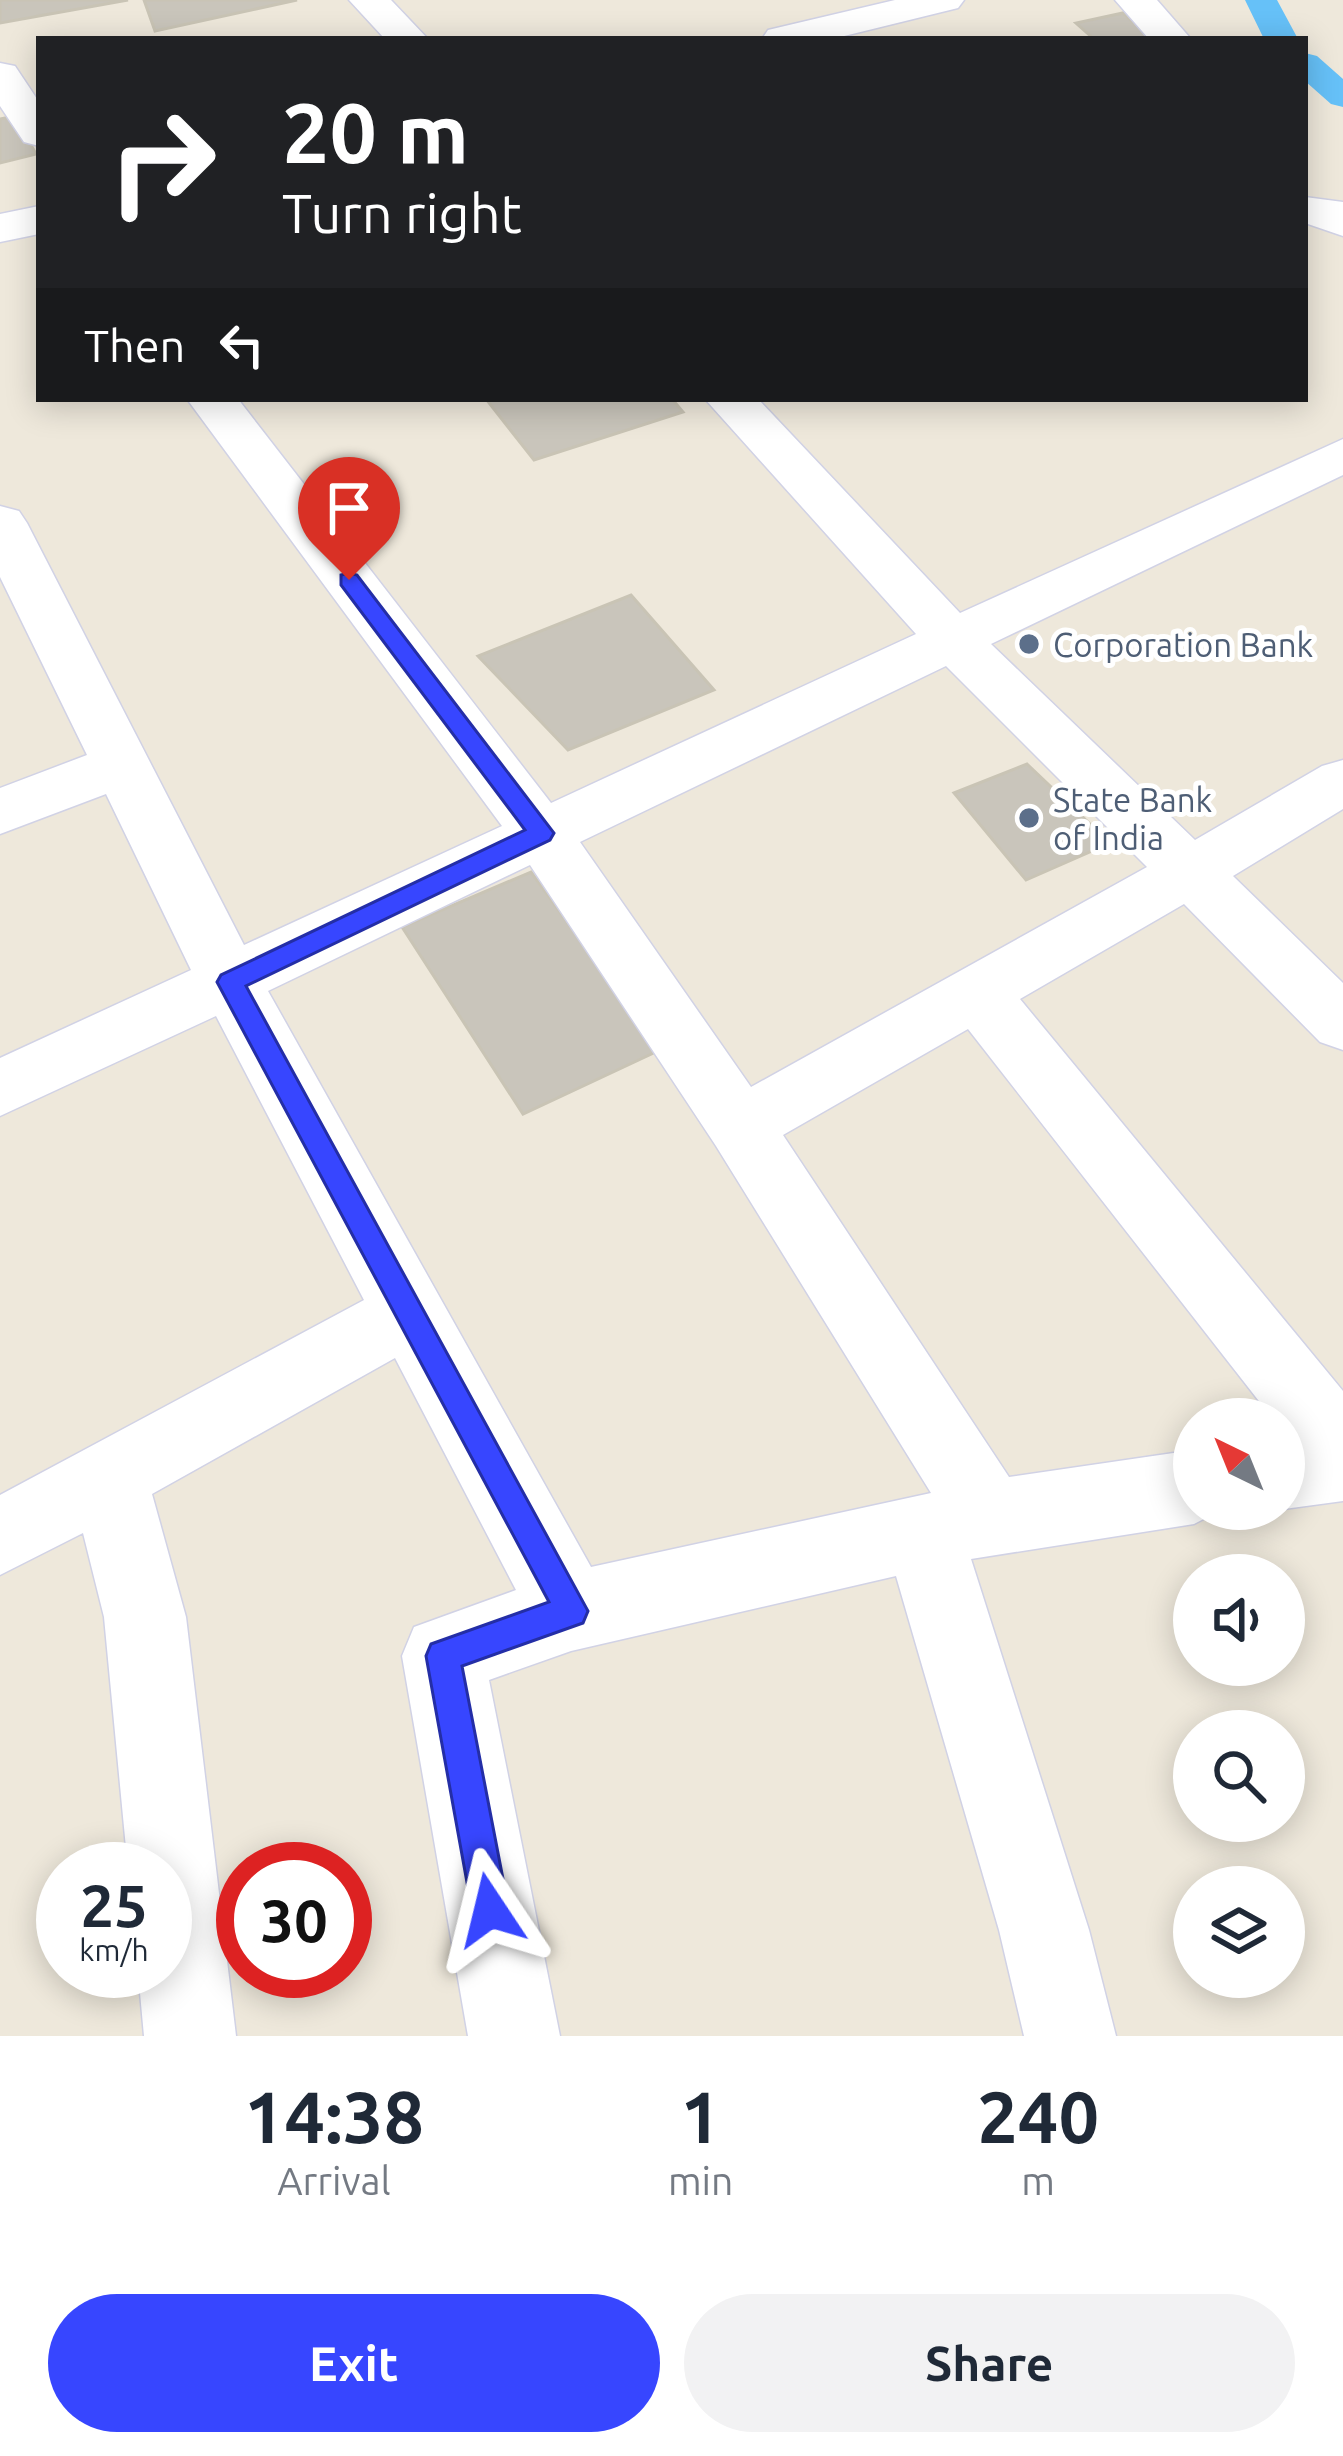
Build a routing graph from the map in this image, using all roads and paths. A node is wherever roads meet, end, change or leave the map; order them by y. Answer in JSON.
{"nodes":[{"id":1,"x":369,"y":0,"type":"edge"},
{"id":2,"x":944,"y":0,"type":"edge"},
{"id":3,"x":1135,"y":0,"type":"edge"},
{"id":4,"x":875,"y":19,"type":"edge"},
{"id":5,"x":405,"y":36,"type":"edge"},
{"id":6,"x":796,"y":36,"type":"edge"},
{"id":7,"x":1168,"y":36,"type":"edge"},
{"id":8,"x":0,"y":75,"type":"edge"},
{"id":9,"x":36,"y":129,"type":"edge"},
{"id":10,"x":1308,"y":210,"type":"edge"},
{"id":11,"x":36,"y":221,"type":"edge"},
{"id":12,"x":1343,"y":222,"type":"edge"},
{"id":13,"x":0,"y":228,"type":"edge"},
{"id":14,"x":214,"y":402,"type":"edge"},
{"id":15,"x":787,"y":402,"type":"edge"},
{"id":16,"x":740,"y":410,"type":"edge"},
{"id":17,"x":1343,"y":455,"type":"edge"},
{"id":18,"x":10,"y":564,"type":"edge"},
{"id":19,"x":954,"y":641,"type":"junction"},
{"id":20,"x":122,"y":765,"type":"junction"},
{"id":21,"x":1343,"y":781,"type":"edge"},
{"id":22,"x":0,"y":812,"type":"edge"},
{"id":23,"x":541,"y":833,"type":"junction"},
{"id":24,"x":1190,"y":872,"type":"junction"},
{"id":25,"x":230,"y":982,"type":"junction"},
{"id":26,"x":977,"y":992,"type":"junction"},
{"id":27,"x":1343,"y":1024,"type":"edge"},
{"id":28,"x":0,"y":1089,"type":"edge"},
{"id":29,"x":740,"y":1126,"type":"junction"},
{"id":30,"x":409,"y":1313,"type":"junction"},
{"id":31,"x":1343,"y":1449,"type":"edge"},
{"id":32,"x":1343,"y":1465,"type":"edge"},
{"id":33,"x":1305,"y":1470,"type":"edge"},
{"id":34,"x":109,"y":1478,"type":"junction"},
{"id":35,"x":1173,"y":1490,"type":"edge"},
{"id":36,"x":957,"y":1525,"type":"junction"},
{"id":37,"x":0,"y":1537,"type":"edge"},
{"id":38,"x":571,"y":1611,"type":"junction"},
{"id":39,"x":190,"y":2036,"type":"edge"},
{"id":40,"x":514,"y":2036,"type":"edge"},
{"id":41,"x":1070,"y":2036,"type":"edge"}],
"edges":[{"from":1,"to":5,"type":"street"},
{"from":2,"to":4,"type":"street"},
{"from":3,"to":7,"type":"street"},
{"from":4,"to":6,"type":"street"},
{"from":8,"to":9,"type":"street"},
{"from":10,"to":12,"type":"street"},
{"from":11,"to":13,"type":"street"},
{"from":14,"to":23,"type":"street"},
{"from":15,"to":16,"type":"street"},
{"from":16,"to":19,"type":"street"},
{"from":17,"to":19,"type":"street"},
{"from":18,"to":20,"type":"street"},
{"from":19,"to":23,"type":"street"},
{"from":19,"to":24,"type":"street"},
{"from":20,"to":22,"type":"street"},
{"from":20,"to":25,"type":"street"},
{"from":21,"to":24,"type":"street"},
{"from":23,"to":25,"type":"street"},
{"from":23,"to":29,"type":"street"},
{"from":24,"to":26,"type":"street"},
{"from":24,"to":27,"type":"street"},
{"from":25,"to":28,"type":"street"},
{"from":25,"to":30,"type":"street"},
{"from":26,"to":29,"type":"street"},
{"from":26,"to":31,"type":"street"},
{"from":29,"to":36,"type":"street"},
{"from":30,"to":34,"type":"street"},
{"from":30,"to":38,"type":"street"},
{"from":32,"to":33,"type":"street"},
{"from":34,"to":37,"type":"street"},
{"from":34,"to":39,"type":"street"},
{"from":35,"to":36,"type":"street"},
{"from":36,"to":38,"type":"street"},
{"from":36,"to":41,"type":"street"},
{"from":38,"to":40,"type":"street"}]}
